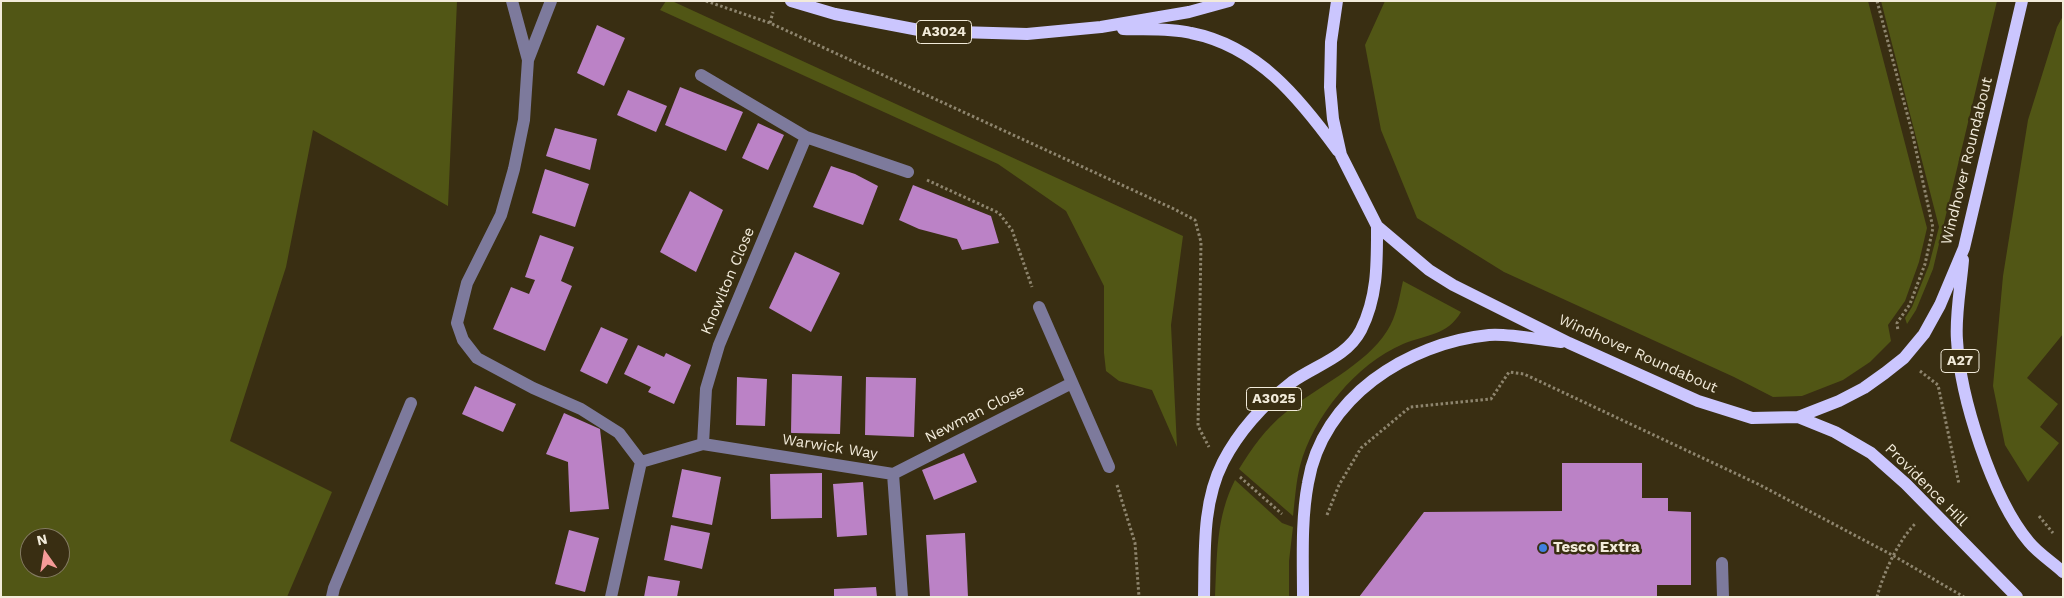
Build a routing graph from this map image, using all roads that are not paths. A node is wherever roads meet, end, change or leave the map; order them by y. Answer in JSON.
{"nodes":[{"id":1,"x":512,"y":1,"type":"edge"},
{"id":2,"x":551,"y":1,"type":"edge"},
{"id":3,"x":791,"y":1,"type":"edge"},
{"id":4,"x":1229,"y":1,"type":"edge"},
{"id":5,"x":1337,"y":1,"type":"edge"},
{"id":6,"x":2022,"y":1,"type":"edge"},
{"id":7,"x":1101,"y":27,"type":"junction"},
{"id":8,"x":528,"y":60,"type":"junction"},
{"id":9,"x":701,"y":75,"type":"dead end"},
{"id":10,"x":806,"y":137,"type":"junction"},
{"id":11,"x":1341,"y":155,"type":"junction"},
{"id":12,"x":908,"y":172,"type":"road end"},
{"id":13,"x":1377,"y":226,"type":"junction"},
{"id":14,"x":1964,"y":248,"type":"junction"},
{"id":15,"x":1039,"y":306,"type":"road end"},
{"id":16,"x":1568,"y":343,"type":"junction"},
{"id":17,"x":1072,"y":383,"type":"junction"},
{"id":18,"x":411,"y":403,"type":"dead end"},
{"id":19,"x":1798,"y":417,"type":"junction"},
{"id":20,"x":703,"y":444,"type":"junction"},
{"id":21,"x":641,"y":462,"type":"junction"},
{"id":22,"x":1112,"y":472,"type":"road end"},
{"id":23,"x":893,"y":474,"type":"junction"},
{"id":24,"x":1722,"y":563,"type":"dead end"},
{"id":25,"x":2063,"y":572,"type":"edge"},
{"id":26,"x":332,"y":597,"type":"edge"},
{"id":27,"x":611,"y":597,"type":"edge"},
{"id":28,"x":902,"y":597,"type":"edge"},
{"id":29,"x":1204,"y":597,"type":"edge"},
{"id":30,"x":1303,"y":597,"type":"edge"},
{"id":31,"x":1723,"y":597,"type":"edge"},
{"id":32,"x":2017,"y":597,"type":"edge"}],
"edges":[{"from":1,"to":8,"type":"street"},
{"from":2,"to":8,"type":"street"},
{"from":3,"to":7,"type":"main road","number":"A3024"},
{"from":4,"to":7,"type":"main road","number":"A3024"},
{"from":5,"to":11,"type":"main road","name":"Windhover Roundabout"},
{"from":6,"to":14,"type":"main road","name":"Windhover Roundabout"},
{"from":7,"to":11,"type":"main road","number":"A3024"},
{"from":8,"to":21,"type":"street"},
{"from":9,"to":10,"type":"street"},
{"from":10,"to":12,"type":"street"},
{"from":10,"to":20,"type":"street","name":"Knowlton Close"},
{"from":11,"to":13,"type":"main road","name":"Windhover Roundabout"},
{"from":13,"to":16,"type":"main road","name":"Windhover Roundabout"},
{"from":13,"to":29,"type":"main road","number":"A3025"},
{"from":14,"to":19,"type":"main road","name":"Windhover Roundabout"},
{"from":14,"to":25,"type":"main road","number":"A27"},
{"from":15,"to":17,"type":"street"},
{"from":16,"to":19,"type":"main road","name":"Windhover Roundabout"},
{"from":16,"to":30,"type":"main road"},
{"from":17,"to":22,"type":"street"},
{"from":17,"to":23,"type":"street","name":"Newman Close"},
{"from":18,"to":26,"type":"street"},
{"from":19,"to":32,"type":"main road","name":"Providence Hill"},
{"from":20,"to":21,"type":"street","name":"Warwick Way"},
{"from":20,"to":23,"type":"street","name":"Warwick Way"},
{"from":21,"to":27,"type":"street"},
{"from":23,"to":28,"type":"street","name":"Warwick Way"},
{"from":24,"to":31,"type":"street"}]}
